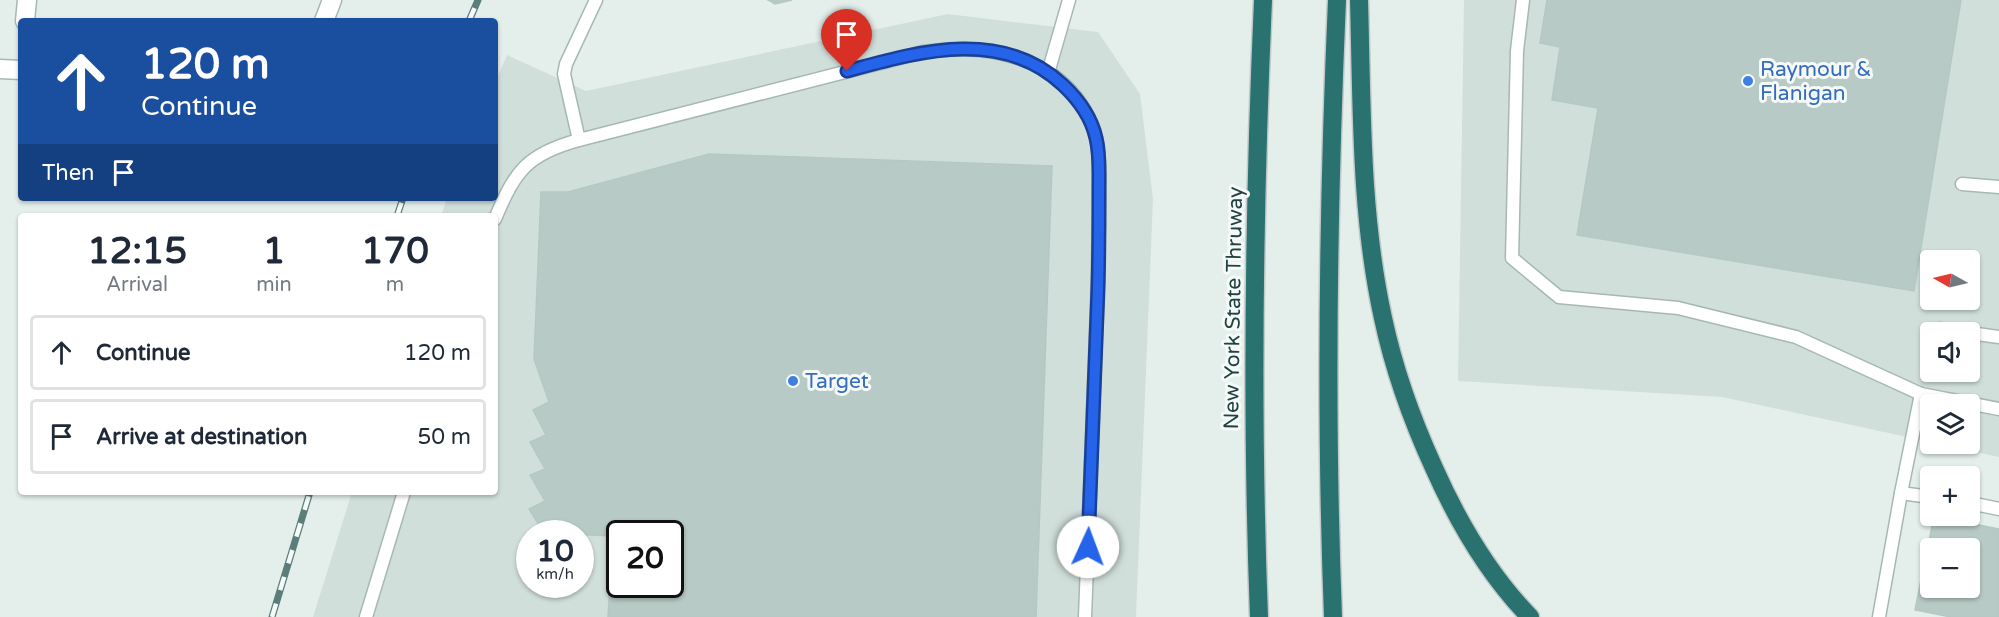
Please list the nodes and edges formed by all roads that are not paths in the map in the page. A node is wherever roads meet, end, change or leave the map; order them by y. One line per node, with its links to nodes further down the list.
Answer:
1 (27, 0): 9 (street)
2 (332, 0): 10 (street)
3 (596, 0): 14 (lane)
4 (1069, 0): 13 (lane)
5 (1263, 0): 24 (highway, New York State Thruway)
6 (1337, 0): 34 (highway)
7 (1359, 0): 35 (highway)
8 (1524, 0): 20 (lane)
9 (26, 18)
10 (325, 18)
11 (0, 69): 12 (street)
12 (18, 70)
13 (1048, 73): 14 (lane); 31 (lane)
14 (579, 140): 17 (lane)
15 (1962, 184): 16 (lane)
16 (1999, 188)
17 (497, 213)
18 (1980, 334): 19 (lane)
19 (1999, 337)
20 (1921, 394)
21 (1920, 399): 25 (lane)
22 (1980, 405): 23 (lane)
23 (1999, 409)
24 (1255, 485): 32 (highway); 33 (highway, New York State Thruway)
25 (1901, 493): 27 (lane); 36 (lane)
26 (403, 495): 30 (lane)
27 (1920, 496)
28 (1980, 504): 29 (lane)
29 (1999, 509)
30 (366, 617)
31 (1085, 617)
32 (1247, 617)
33 (1258, 617)
34 (1333, 617)
35 (1530, 617)
36 (1879, 617)

